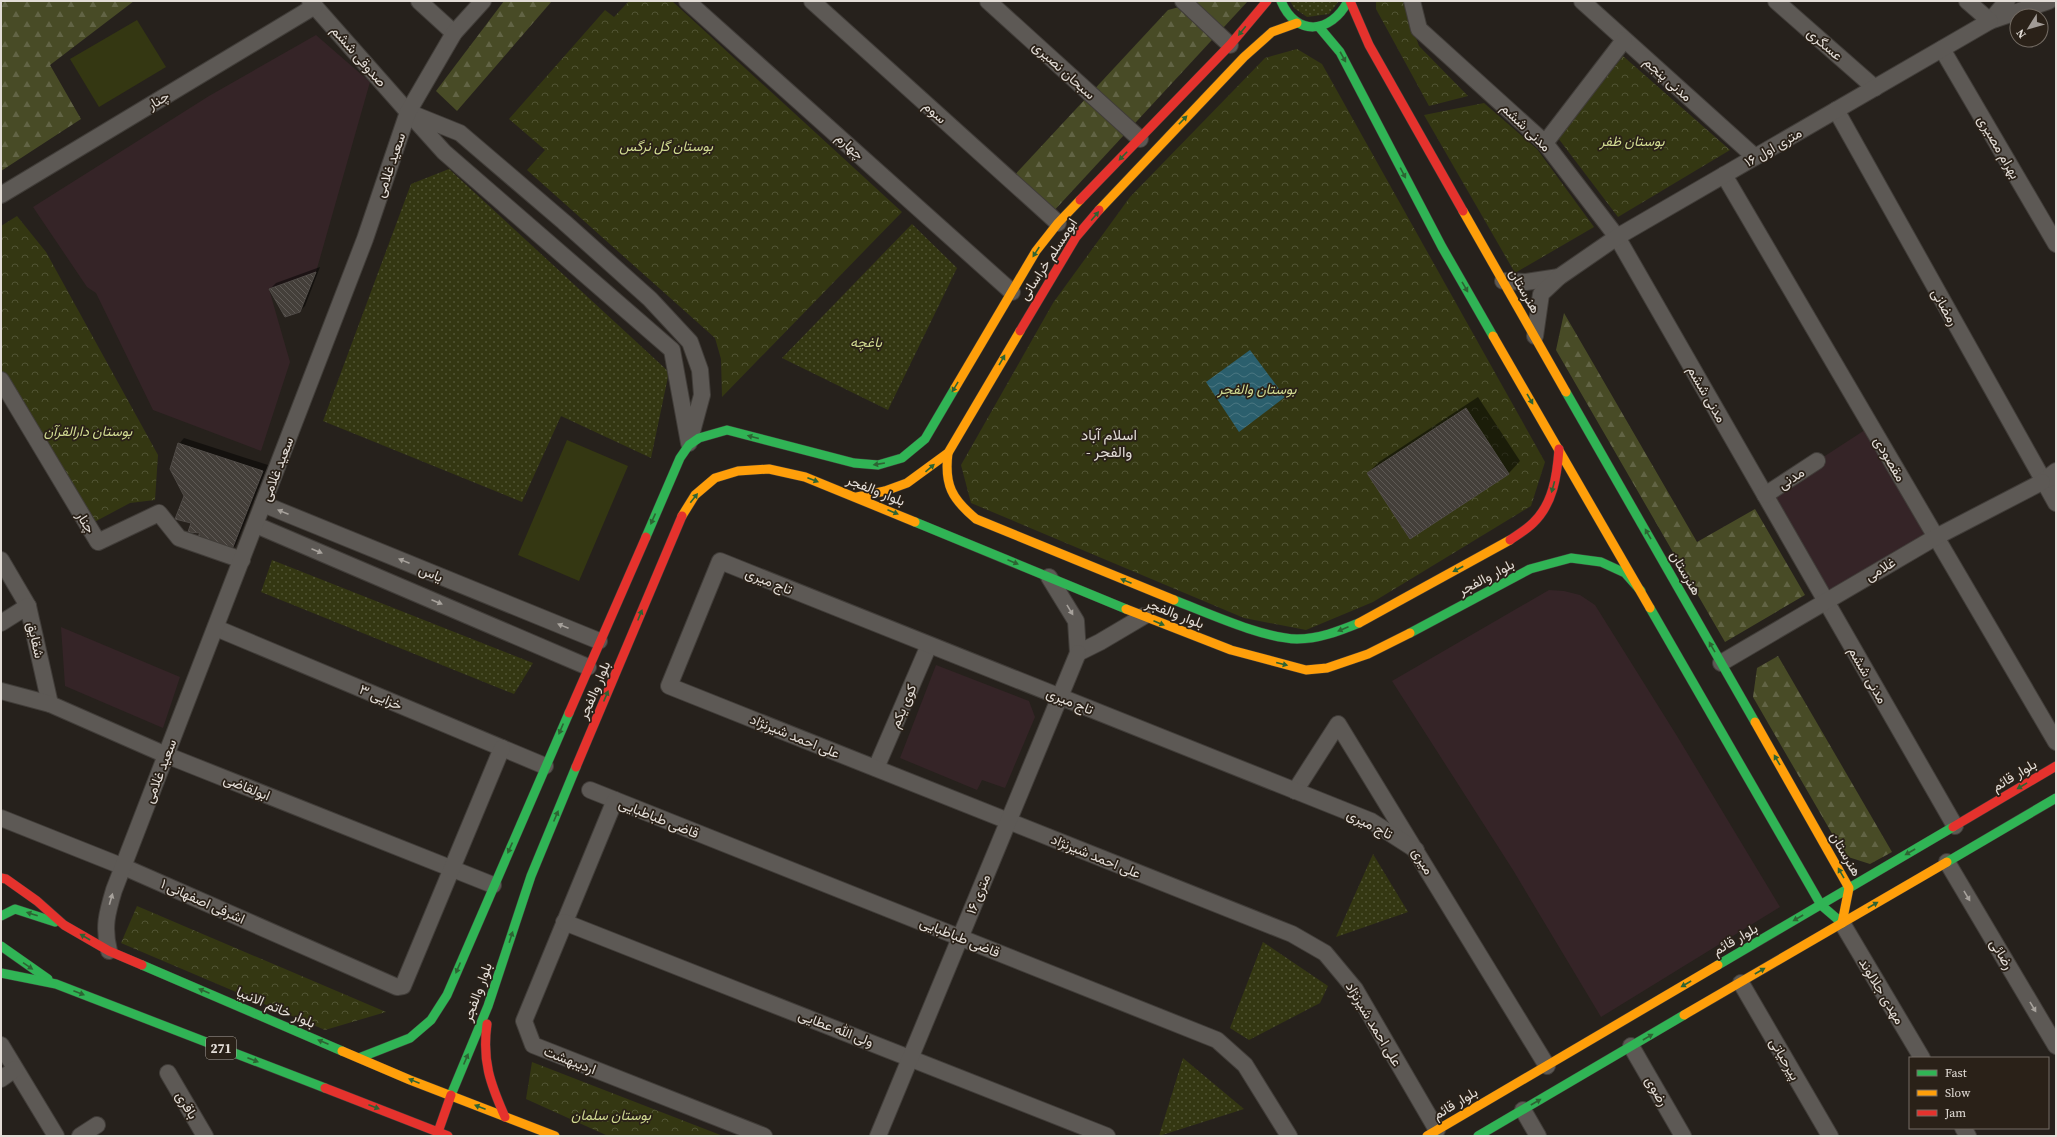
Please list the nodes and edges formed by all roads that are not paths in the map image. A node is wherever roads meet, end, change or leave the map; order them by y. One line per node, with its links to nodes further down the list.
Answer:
1 (419, 1): 20 (street)
2 (483, 1): 20 (street, سعید غلامی)
3 (687, 1): 37 (street, چهارم)
4 (812, 1): 32 (street, سوم)
5 (988, 1): 27 (street, سبحان نصیری)
6 (1183, 1): 22 (street)
7 (1267, 1): 22 (main road, ابومسلم خراسانی, one-way to 22)
8 (1281, 1): 18 (main road)
9 (1349, 1): 19 (main road); 36 (main road, هنرستان)
10 (1412, 1): 28 (street, مدنی ششم)
11 (1582, 1): 21 (street, مدنی پنجم)
12 (1776, 1): 24 (street, عسگری)
13 (1967, 1): 17 (street)
14 (2008, 1): 17 (street)
15 (2049, 1): 17 (street)
16 (313, 3): 26 (street, صدوقی ششم); 31 (street, چنار)
17 (1990, 21): 23 (street, ۱۶ متری اول)
18 (1297, 22): 19 (main road); 43 (main road, ابومسلم خراسانی, one-way to 18)
19 (1318, 27): 42 (main road, one-way to 42)
20 (454, 33): 26 (street, سعید غلامی)
21 (1624, 40): 28 (street); 29 (street, مدنی پنجم)
22 (1230, 45): 27 (main road, ابومسلم خراسانی)
23 (1942, 49): 24 (street, ۱۶ متری اول); 34 (street, بهرام مصیری)
24 (1875, 88): 25 (street, ۱۶ متری اول)
25 (1836, 110): 29 (street, ۱۶ متری اول); 46 (street, رمضانی)
26 (408, 112): 41 (street, صدوقی ششم); 41 (street); 50 (street, سعید غلامی)
27 (1140, 139): 32 (main road, ابومسلم خراسانی, one-way to 32)
28 (1545, 143): 33 (street, مدنی ششم)
29 (1755, 157): 30 (street, ۱۶ متری اول)
30 (1724, 175): 33 (street, ۱۶ متری اول); 52 (street, مقصودی)
31 (1, 195)
32 (1058, 223): 37 (main road, ابومسلم خراسانی, one-way to 37)
33 (1617, 237): 35 (street, ۱۶ متری اول); 47 (street, مدنی ششم)
34 (2056, 244)
35 (1559, 277): 36 (street, ۱۶ متری اول); 38 (street, ۱۶ متری اول)
36 (1503, 281): 38 (main road, هنرستان)
37 (1012, 292): 40 (main road, ابومسلم خراسانی, one-way to 40)
38 (1535, 336): 65 (main road, هنرستان, one-way to 38)
39 (1, 380): 54 (street, چنار)
40 (924, 439): 41 (main road, بلوار والفجر, one-way to 41)
41 (689, 443): 63 (main road, بلوار والفجر, one-way to 63)
42 (1559, 449): 43 (main road, بلوار والفجر, one-way to 43); 56 (main road)
43 (948, 452): 48 (main road, ابومسلم خراسانی, one-way to 43)
44 (1817, 461): 47 (street, مدنی)
45 (2056, 471): 46 (street, غلامی)
46 (2049, 479): 49 (street, رمضانی); 52 (street, غلامی)
47 (1765, 495): 57 (street, مدنی ششم)
48 (857, 497): 55 (main road, بلوار والفجر, one-way to 55); 63 (main road, بلوار والفجر, one-way to 48)
49 (2056, 503)
50 (263, 504): 51 (street, سعید غلامی); 63 (street, یاس, one-way to 50)
51 (256, 525): 54 (street, سعید غلامی); 66 (street, یاس, one-way to 66)
52 (1936, 537): 57 (street, غلامی); 71 (street, مقصودی)
53 (1, 560): 58 (street)
54 (242, 560): 61 (street, سعید غلامی)
55 (1049, 577): 59 (main road, بلوار والفجر); 64 (street, one-way to 64)
56 (1641, 591): 59 (main road, بلوار والفجر, one-way to 56); 91 (main road)
57 (1826, 601): 65 (street, غلامی); 83 (street, مدنی ششم)
58 (28, 606): 60 (street, شقایق); 70 (street, شقایق)
59 (1144, 616): 64 (street)
60 (1, 623)
61 (216, 628): 72 (street, خزایی ۳); 73 (street, سعید غلامی)
62 (929, 645): 67 (street, تاج میری); 69 (street, تاج میری); 76 (street, کوی یکم)
63 (614, 647): 66 (main road, بلوار والفجر); 66 (main road, بلوار والفجر)
64 (1078, 653): 69 (street, ۱۶ متری)
65 (1721, 663): 90 (main road, هنرستان, one-way to 65)
66 (602, 673): 74 (main road, بلوار والفجر, one-way to 74); 102 (main road, بلوار والفجر, one-way to 66)
67 (669, 686): 76 (street, علی احمد شیرنژاد)
68 (1, 691): 70 (street, ابولقاضی)
69 (1060, 697): 78 (street, تاج میری); 81 (street, ۱۶ متری)
70 (50, 704): 73 (street, ابولقاضی)
71 (2056, 742)
72 (502, 748): 74 (street, خزایی ۳); 87 (street)
73 (166, 755): 86 (street, سعید غلامی); 87 (street, ابولقاضی)
74 (545, 766): 89 (main road, بلوار والفجر, one-way to 89)
75 (2056, 766): 83 (main road, بلوار قائم, one-way to 83)
76 (876, 768): 81 (street, علی احمد شیرنژاد)
77 (590, 790): 80 (street, قاضی طباطبایی)
78 (1296, 791): 84 (street, تاج میری); 84 (street, میری)
79 (2056, 798): 85 (main road)
80 (615, 800): 93 (street, اردیبهشت); 96 (street, قاضی طباطبایی)
81 (1009, 821): 96 (street, ۱۶ متری); 118 (street, علی احمد شیرنژاد)
82 (3, 822): 86 (street, اشرفی اصفهانی ۱)
83 (1955, 826): 90 (main road, بلوار قائم, one-way to 90)
84 (1416, 850): 109 (street, میری)
85 (1947, 862): 94 (main road, one-way to 85); 105 (street, رضائی, one-way to 105)
86 (124, 867): 87 (street, اشرفی اصفهانی ۱); 98 (street, سعید غلامی, one-way to 86)
87 (453, 869): 89 (street, ابولقاضی)
88 (1, 878): 95 (main road, بلوار خاتم الانبیا)
89 (493, 886): 108 (main road, بلوار والفجر, one-way to 108)
90 (1849, 888): 91 (main road, بلوار قائم); 94 (main road, هنرستان)
91 (1821, 905): 94 (main road); 109 (main road, بلوار قائم, one-way to 109)
92 (1, 916): 95 (main road, one-way to 92)
93 (564, 922): 106 (street, ولی الله عطایی); 124 (street, اردیبهشت)
94 (1842, 923): 100 (main road, one-way to 94); 107 (street, مهدی جلالوند)
95 (64, 925): 98 (main road, بلوار خاتم الانبیا, one-way to 95)
96 (960, 938): 106 (street, ۱۶ متری); 127 (street, قاضی طباطبایی)
97 (1, 946): 101 (main road, one-way to 101)
98 (109, 951): 108 (main road, بلوار خاتم الانبیا, one-way to 98)
99 (1, 973): 101 (main road, 271)
100 (1740, 983): 104 (main road, one-way to 100); 131 (street, پیرحیاتی)
101 (56, 984): 117 (main road, 271, one-way to 117)
102 (488, 1006): 113 (main road, بلوار والفجر, one-way to 102); 115 (main road)
103 (1, 1045): 110 (street)
104 (1631, 1046): 114 (main road, one-way to 104); 130 (street, رضوی)
105 (2056, 1046)
106 (911, 1057): 125 (street, ۱۶ متری); 126 (street, ولی الله عطایی)
107 (1921, 1057)
108 (359, 1058): 113 (main road, بلوار خاتم الانبیا, one-way to 108)
109 (1547, 1066): 118 (main road, بلوار قائم)
110 (15, 1069): 112 (street); 119 (street)
111 (168, 1073): 121 (street, باقری)
112 (1, 1079)
113 (451, 1095): 115 (main road, بلوار خاتم الانبیا, one-way to 113); 117 (main road, بلوار والفجر)
114 (1523, 1110): 128 (main road); 129 (street)
115 (505, 1116): 123 (main road, بلوار خاتم الانبیا)
116 (97, 1125): 120 (street)
117 (438, 1132): 122 (main road, 271)
118 (1432, 1133)
119 (56, 1136)
120 (80, 1136)
121 (205, 1136)
122 (448, 1136)
123 (555, 1136)
124 (764, 1136)
125 (878, 1136)
126 (1107, 1136)
127 (1289, 1136)
128 (1478, 1136)
129 (1538, 1136)
130 (1683, 1136)
131 (1830, 1136)

